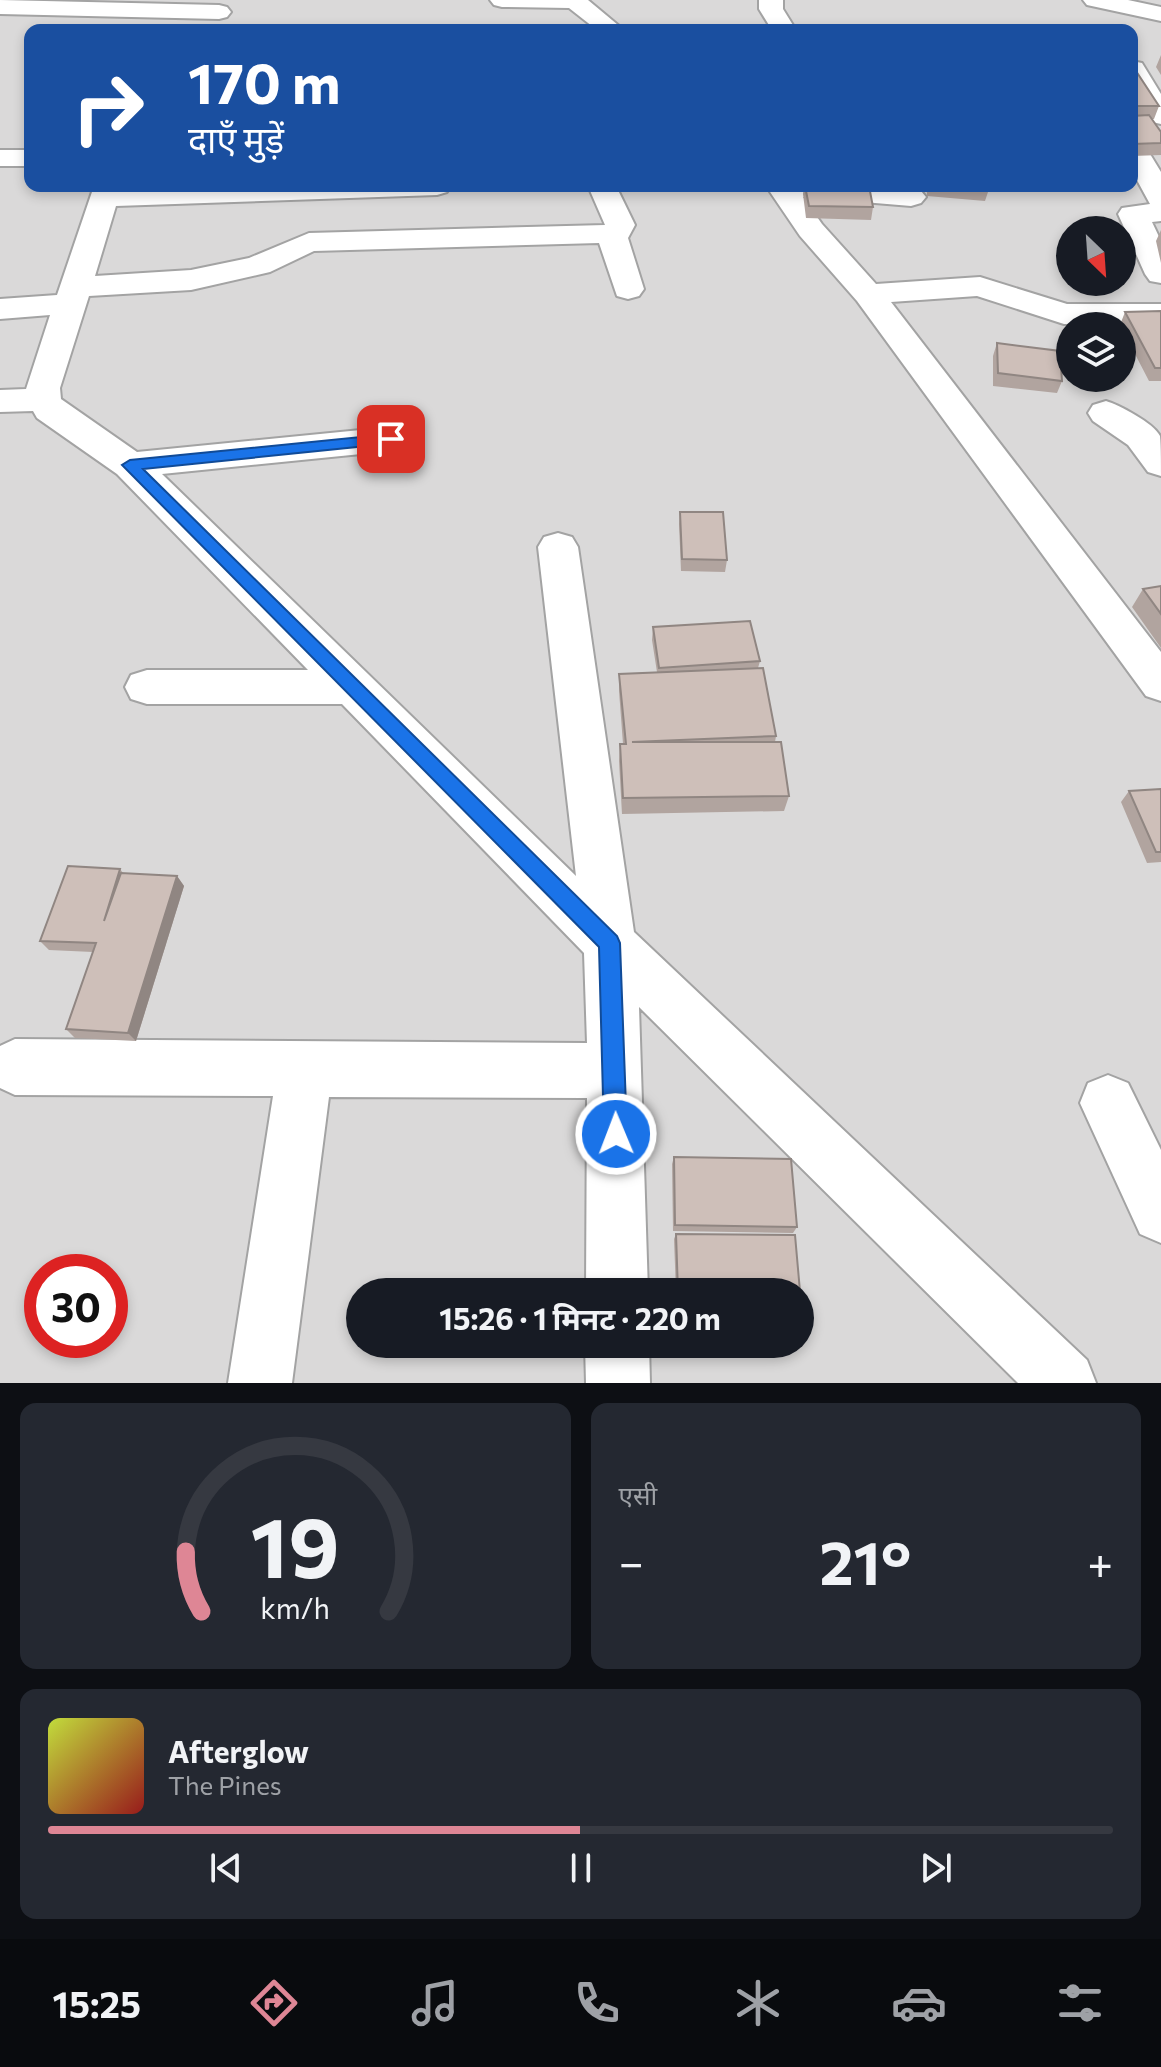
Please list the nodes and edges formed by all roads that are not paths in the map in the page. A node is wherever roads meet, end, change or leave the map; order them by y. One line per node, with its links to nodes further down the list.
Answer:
1 (502, 0): 5 (street)
2 (771, 0): 12 (street)
3 (1095, 0): 6 (street)
4 (573, 1): 5 (street); 11 (street)
5 (529, 2): 10 (street)
6 (1136, 5): 9 (street)
7 (0, 7): 8 (street)
8 (217, 14)
9 (1161, 14)
10 (513, 23)
11 (604, 24)
12 (780, 24)
13 (1161, 64): 14 (street)
14 (1138, 67)
15 (1138, 77): 16 (street)
16 (1161, 116)
17 (0, 158): 18 (street)
18 (24, 158)
19 (1144, 159): 25 (street)
20 (107, 192): 31 (street)
21 (605, 192): 27 (street)
22 (784, 192): 30 (street)
23 (846, 192): 24 (street)
24 (911, 197)
25 (1161, 198)
26 (1161, 212): 28 (street)
27 (611, 234): 29 (street); 31 (street)
28 (1161, 274)
29 (628, 289)
30 (868, 294): 33 (street); 40 (street)
31 (72, 296): 32 (street); 34 (street)
32 (0, 309)
33 (1161, 314)
34 (21, 400): 38 (street)
35 (1106, 413): 37 (street)
36 (391, 439): 38 (street)
37 (1161, 463)
38 (130, 465): 42 (street)
39 (558, 547): 43 (street)
40 (1161, 684)
41 (147, 687): 42 (street)
42 (356, 687): 43 (street)
43 (610, 943): 46 (street); 53 (street)
44 (15, 1067): 45 (street)
45 (305, 1068): 46 (street); 51 (street)
46 (615, 1071): 49 (street)
47 (1108, 1103): 48 (street)
48 (1161, 1213)
49 (617, 1278)
50 (617, 1358): 52 (street)
51 (260, 1383)
52 (618, 1383)
53 (1064, 1383)

